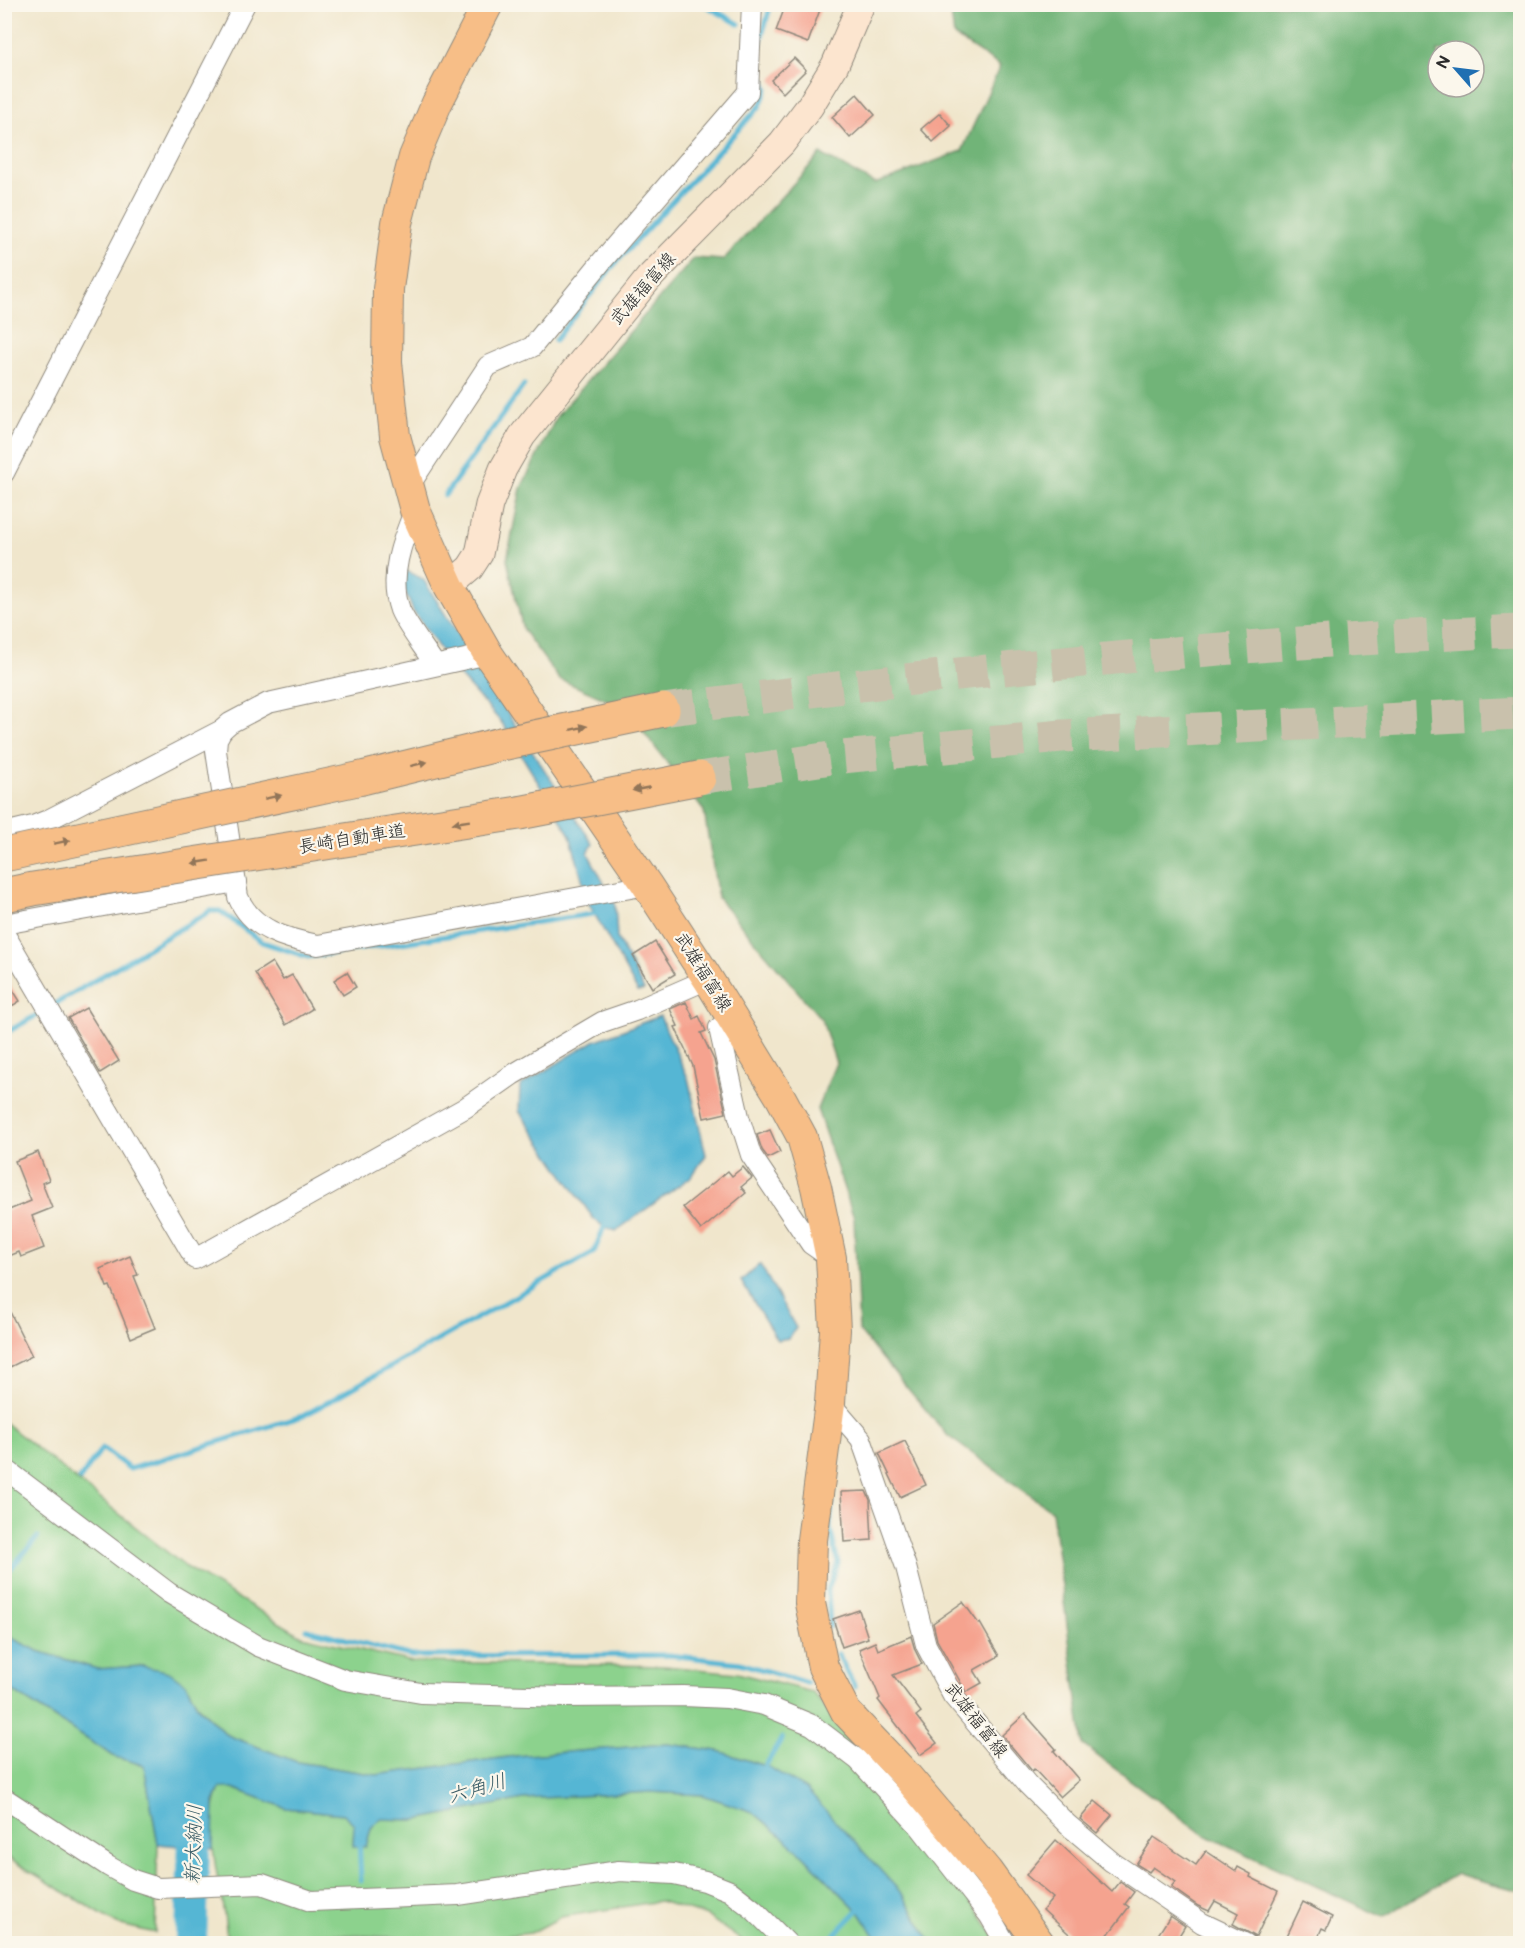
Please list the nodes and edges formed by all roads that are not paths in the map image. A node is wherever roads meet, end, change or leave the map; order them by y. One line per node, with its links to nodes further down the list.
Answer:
1 (245, 4): 5 (street)
2 (488, 4): 6 (main road, 武雄福富線)
3 (752, 4): 6 (street)
4 (861, 4): 7 (street, 武雄福富線)
5 (4, 473)
6 (412, 498): 7 (main road, 武雄福富線); 9 (street)
7 (449, 586): 8 (main road, 武雄福富線)
8 (483, 655): 9 (street); 16 (main road, 武雄福富線)
9 (439, 664): 11 (street)
10 (663, 710): 14 (highway, one-way to 10, bridge)
11 (222, 730): 13 (street); 15 (street)
12 (699, 778): 17 (highway, 長崎自動車道, one-way to 17, bridge)
13 (4, 833)
14 (4, 855)
15 (236, 882): 16 (street); 18 (street)
16 (634, 887): 20 (main road, 武雄福富線)
17 (4, 896)
18 (4, 924)
19 (4, 933): 20 (street)
20 (708, 979): 21 (main road, 武雄福富線)
21 (732, 1018): 22 (main road, 武雄福富線); 22 (street)
22 (831, 1258): 23 (main road, 武雄福富線)
23 (830, 1403): 28 (main road, 武雄福富線); 29 (street, 武雄福富線)
24 (4, 1468): 27 (street)
25 (4, 1798): 26 (street)
26 (788, 1944)
27 (1006, 1944)
28 (1040, 1944)
29 (1246, 1944)

